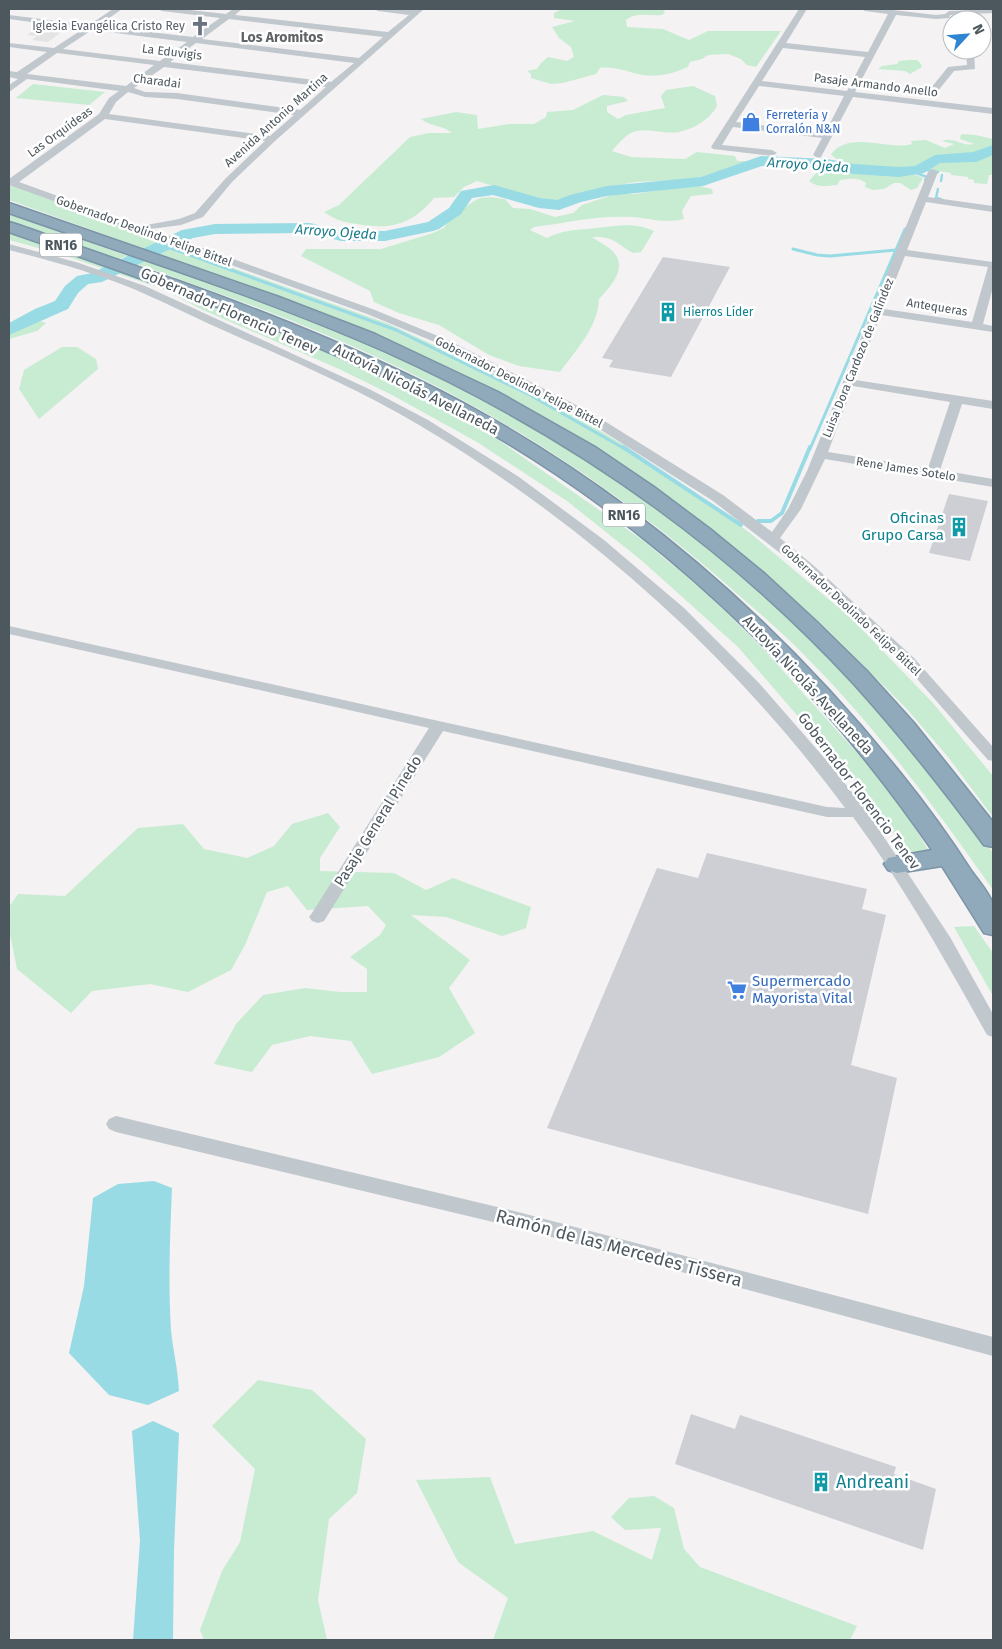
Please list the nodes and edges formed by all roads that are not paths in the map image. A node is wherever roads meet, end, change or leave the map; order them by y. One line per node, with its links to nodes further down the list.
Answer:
1 (118, 9): 12 (street)
2 (162, 9): 9 (street)
3 (238, 9): 9 (street, Las Orquídeas)
4 (378, 9): 7 (street)
5 (803, 9): 16 (street)
6 (865, 9): 8 (street)
7 (417, 11): 13 (street, Avenida Antonio Martina)
8 (893, 12): 10 (street); 18 (street)
9 (228, 16): 13 (street); 14 (street, Las Orquídeas)
10 (942, 16)
11 (9, 17): 12 (street)
12 (90, 26): 14 (street); 17 (street)
13 (389, 35): 19 (street, Avenida Antonio Martina)
14 (196, 40): 19 (street); 21 (street, Las Orquídeas)
15 (9, 45): 17 (street, La Eduvigis)
16 (780, 45): 18 (street); 24 (street)
17 (54, 50): 21 (street, La Eduvigis); 23 (street)
18 (871, 55): 29 (street)
19 (362, 60): 25 (street, Avenida Antonio Martina)
20 (971, 60): 28 (street)
21 (162, 64): 25 (street, La Eduvigis); 27 (street, Las Orquídeas)
22 (9, 74): 23 (street, Charadai)
23 (19, 75): 26 (street); 27 (street, Charadai)
24 (756, 83): 29 (street, Pasaje Armando Anello); 33 (street)
25 (333, 85): 31 (street, Avenida Antonio Martina)
26 (9, 90)
27 (128, 90): 31 (street, Charadai); 32 (street, Las Orquídeas)
28 (934, 90)
29 (849, 94): 30 (street, Pasaje Armando Anello); 34 (street)
30 (993, 111)
31 (301, 113): 35 (street, Avenida Antonio Martina)
32 (103, 116): 35 (street); 39 (street, Las Orquídeas)
33 (729, 124): 34 (street); 36 (street)
34 (826, 136): 37 (street)
35 (272, 139): 44 (street, Avenida Antonio Martina)
36 (772, 153)
37 (818, 155)
38 (933, 172): 40 (street, Luisa Dora Cardozo de Galíndez)
39 (10, 183): 44 (street, Gobernador Deolindo Felipe Bittel)
40 (922, 199): 42 (street); 46 (street, Luisa Dora Cardozo de Galíndez)
41 (9, 208): 47 (highway, Autovía Nicolás Avellaneda / RN16)
42 (993, 209)
43 (9, 227): 47 (highway, Autovía Nicolás Avellaneda / RN16)
44 (141, 229): 58 (street, Gobernador Deolindo Felipe Bittel)
45 (9, 247): 47 (street, Gobernador Florencio Tenev)
46 (901, 252): 48 (street); 49 (street, Luisa Dora Cardozo de Galíndez)
47 (129, 264): 62 (street, Gobernador Florencio Tenev); 63 (highway, Autovía Nicolás Avellaneda / RN16); 64 (highway, Autovía Nicolás Avellaneda / RN16)
48 (993, 266): 50 (street)
49 (877, 312): 50 (street, Antequeras); 52 (street, Luisa Dora Cardozo de Galíndez)
50 (977, 326): 51 (street, Antequeras)
51 (993, 329)
52 (849, 382): 53 (street); 55 (street, Luisa Dora Cardozo de Galíndez)
53 (957, 399): 54 (street); 56 (street)
54 (993, 405)
55 (819, 454): 56 (street, Rene James Sotelo); 58 (street, Luisa Dora Cardozo de Galíndez)
56 (933, 473): 57 (street, Rene James Sotelo)
57 (993, 483)
58 (773, 539): 61 (street, Gobernador Deolindo Felipe Bittel)
59 (9, 630): 60 (street)
60 (439, 726): 62 (street); 66 (street, Pasaje General Pinedo)
61 (993, 756)
62 (858, 811): 65 (street, Gobernador Florencio Tenev)
63 (993, 839)
64 (948, 857): 65 (highway); 67 (highway, Autovía Nicolás Avellaneda / RN16)
65 (897, 864): 68 (street, Gobernador Florencio Tenev)
66 (318, 917)
67 (993, 926)
68 (993, 1030)
69 (116, 1124): 70 (street, Ramón de las Mercedes Tissera)
70 (993, 1348)

